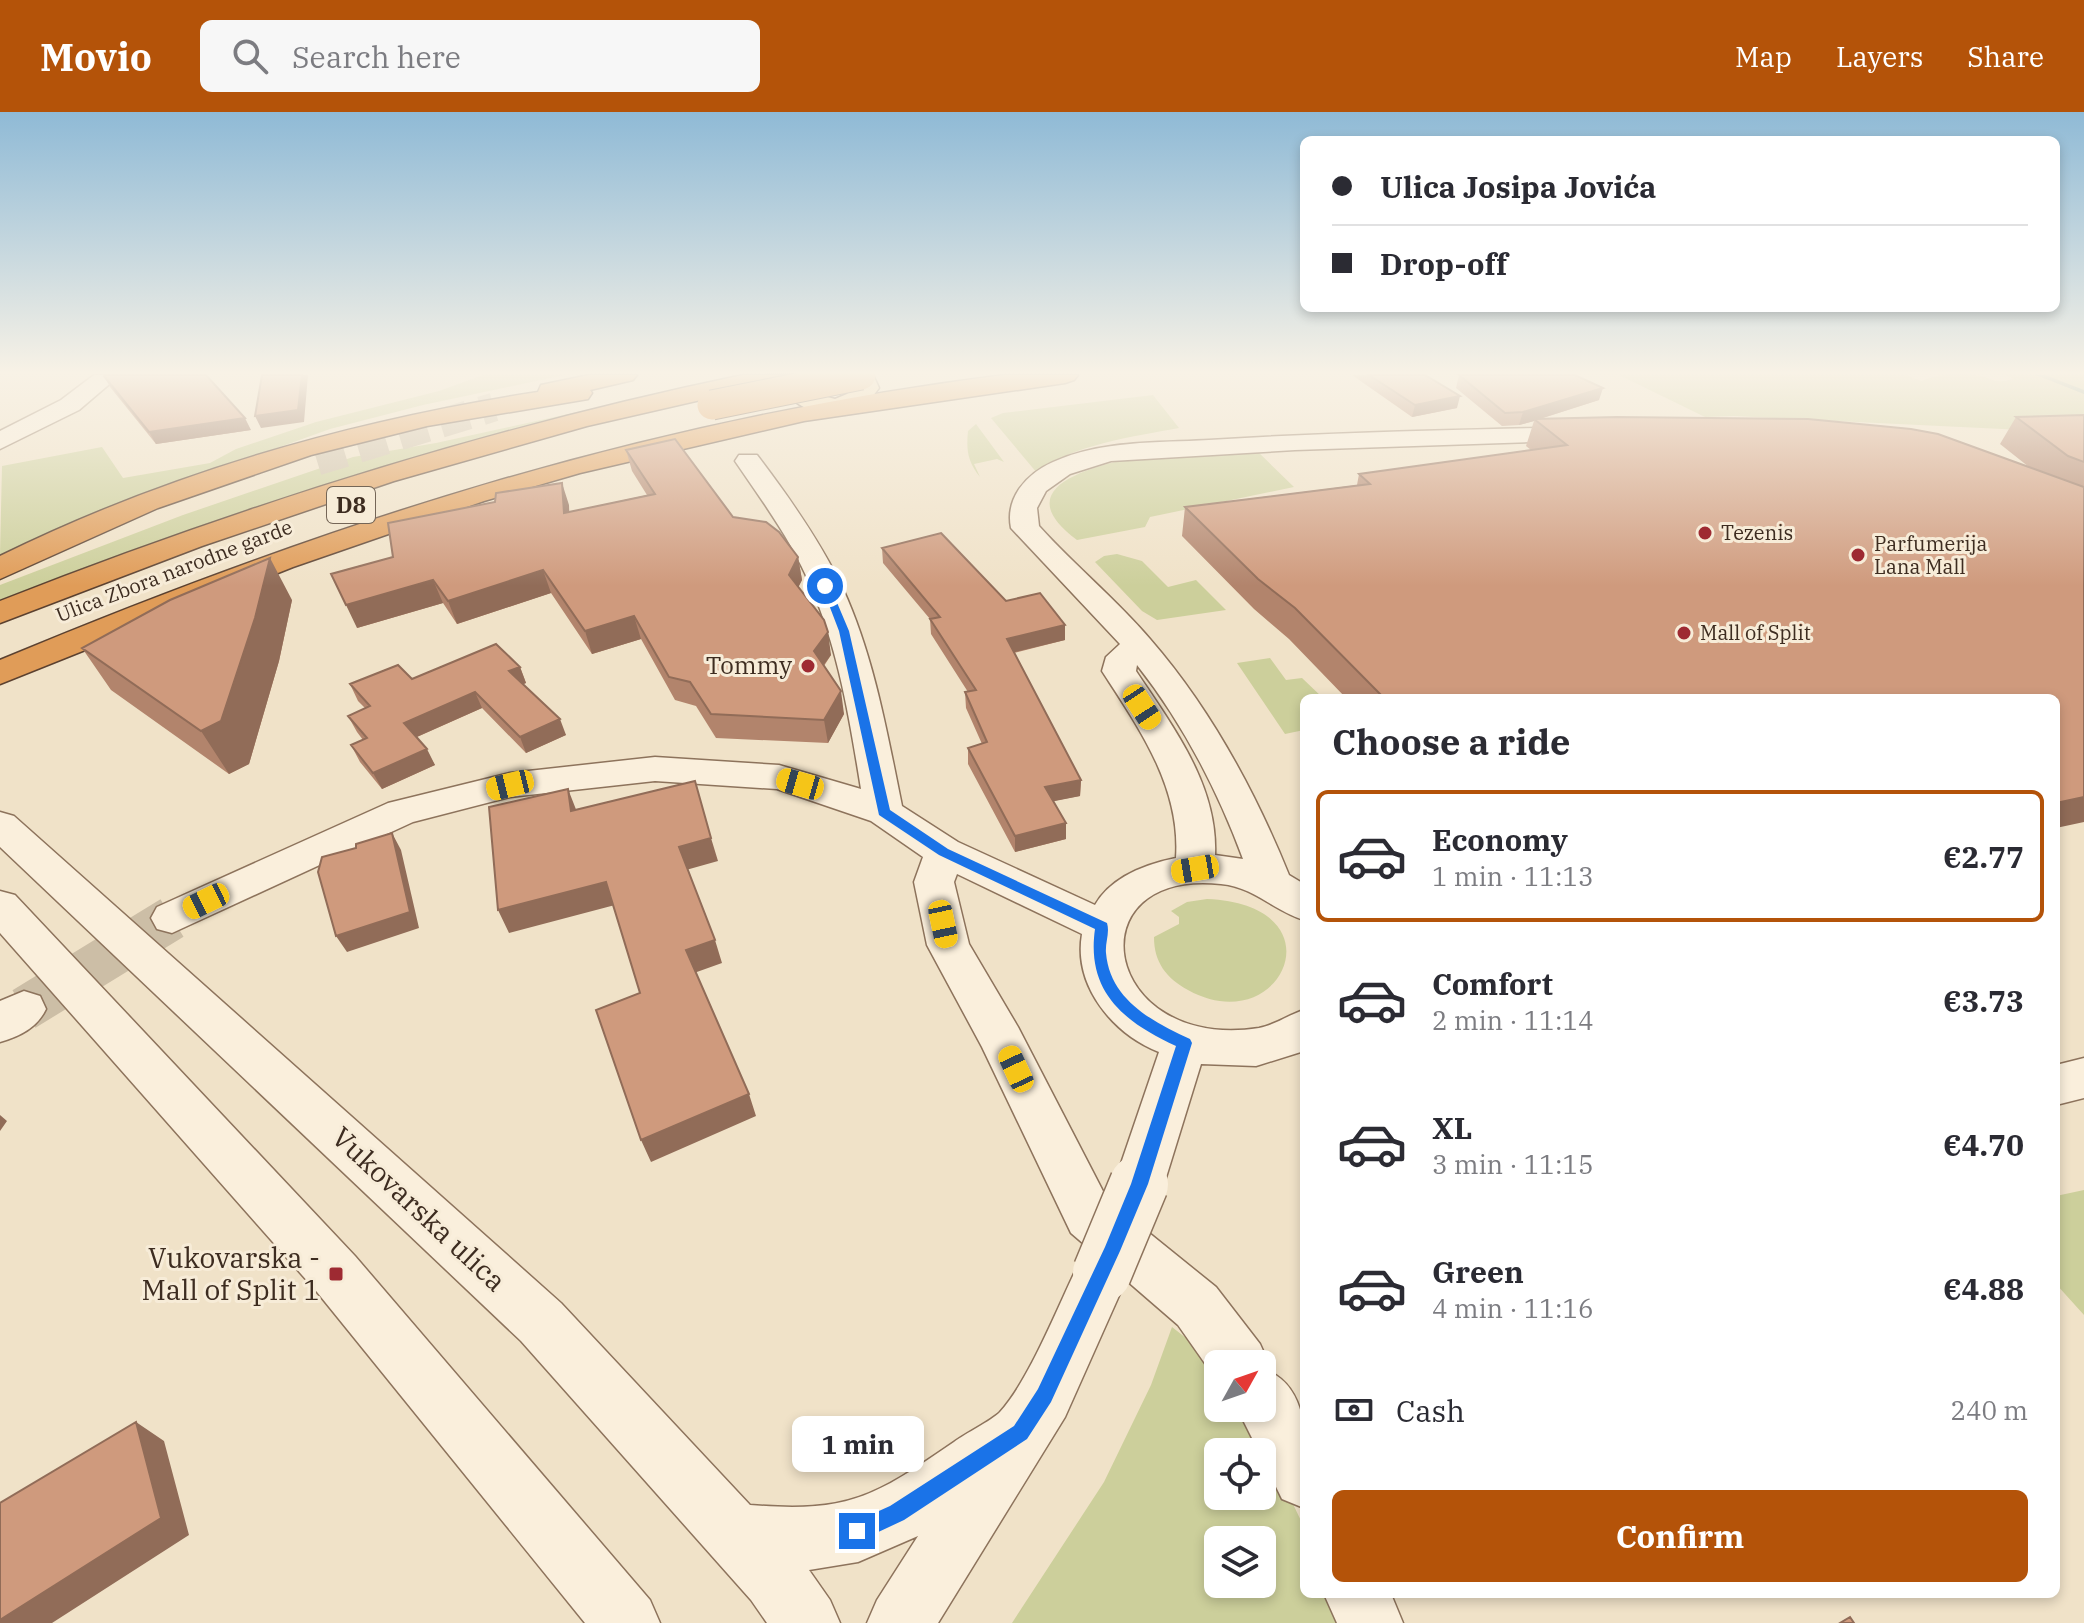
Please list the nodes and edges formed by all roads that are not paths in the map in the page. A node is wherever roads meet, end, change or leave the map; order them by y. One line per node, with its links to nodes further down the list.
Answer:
1 (319, 446): 8 (highway)
2 (480, 446): 9 (highway, Ulica Zbora narodne garde / D8)
3 (551, 446): 10 (highway, Ulica Zbora narodne garde / D8)
4 (659, 446): 12 (highway)
5 (1245, 446): 11 (street)
6 (317, 461): 8 (highway)
7 (748, 461): 13 (street)
8 (0, 572)
9 (0, 613)
10 (0, 639)
11 (1139, 646): 16 (street); 17 (street)
12 (0, 673)
13 (884, 812): 15 (street); 19 (street)
14 (0, 825): 29 (street, Vukovarska ulica)
15 (944, 852): 20 (street); 25 (street)
16 (1195, 869): 17 (street); 20 (street)
17 (1288, 894)
18 (0, 906): 31 (street)
19 (172, 918)
20 (1103, 926): 22 (street)
21 (1300, 1030): 22 (street)
22 (1185, 1043): 27 (street, bridge)
23 (2084, 1078): 24 (street)
24 (2060, 1084)
25 (1230, 1350)
26 (1275, 1422): 28 (street)
27 (1020, 1433): 29 (street); 33 (street)
28 (1300, 1469)
29 (737, 1535): 32 (street, Vukovarska ulica)
30 (1359, 1598): 34 (street)
31 (627, 1623)
32 (807, 1623)
33 (900, 1623)
34 (1370, 1623)

